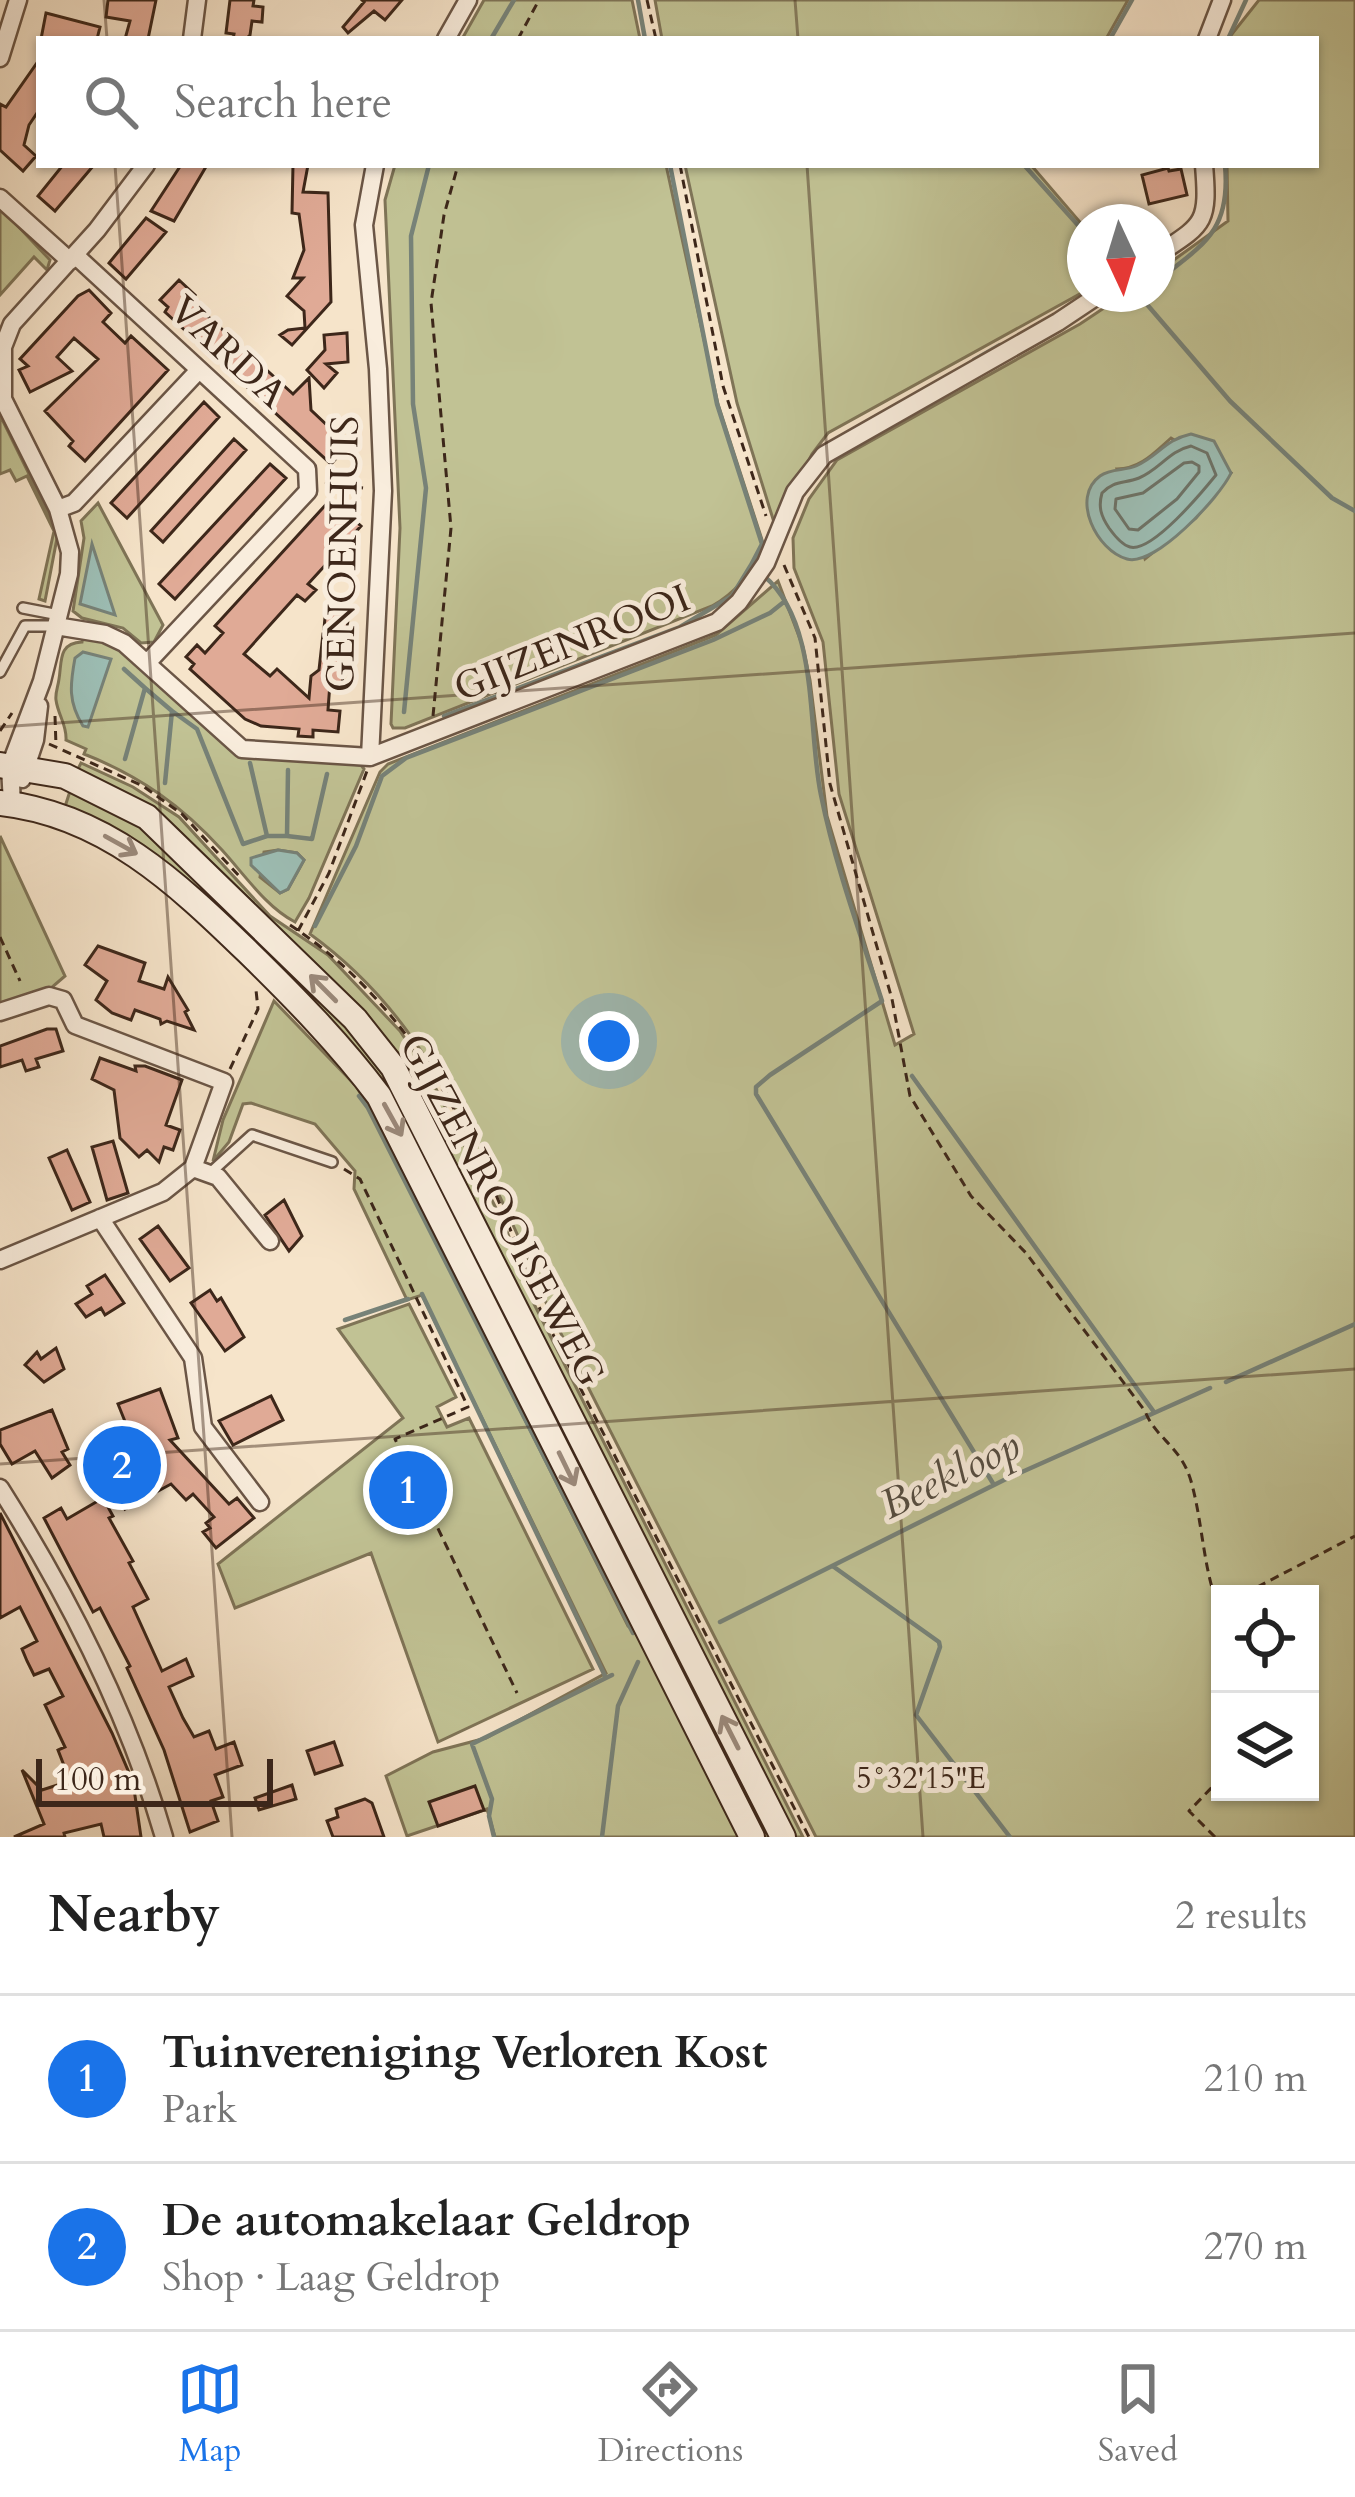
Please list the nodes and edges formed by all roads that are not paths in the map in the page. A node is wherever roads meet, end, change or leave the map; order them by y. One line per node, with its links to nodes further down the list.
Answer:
1 (18, 0): 8 (street)
2 (197, 0): 5 (street)
3 (468, 0): 6 (street)
4 (1222, 0): 7 (street)
5 (192, 36)
6 (448, 36)
7 (1208, 36)
8 (0, 58)
9 (144, 168): 14 (street)
10 (374, 168): 23 (street, GENOENHUIS)
11 (1204, 168): 13 (street)
12 (0, 198): 14 (street, VARDA)
13 (1175, 244)
14 (72, 258): 16 (street, VARDA); 17 (street)
15 (1073, 312): 23 (street, GIJZENROOI)
16 (199, 370): 18 (street); 21 (street, VARDA)
17 (0, 389): 18 (street)
18 (58, 509): 20 (street)
19 (23, 608): 20 (lane)
20 (58, 620): 21 (street); 22 (lane); 24 (street)
21 (148, 662): 23 (street)
22 (0, 672)
23 (370, 758)
24 (12, 767): 25 (street); 36 (main road, GIJZENROOISEWEG, one-way to 24)
25 (6, 803): 35 (main road, GIJZENROOISEWEG, one-way to 35)
26 (0, 1012): 28 (street)
27 (332, 1162): 28 (lane)
28 (201, 1171): 29 (street); 30 (street)
29 (100, 1218): 31 (street); 33 (street)
30 (270, 1241)
31 (0, 1260)
32 (0, 1488): 34 (street)
33 (260, 1502)
34 (164, 1837)
35 (752, 1837)
36 (783, 1837)

